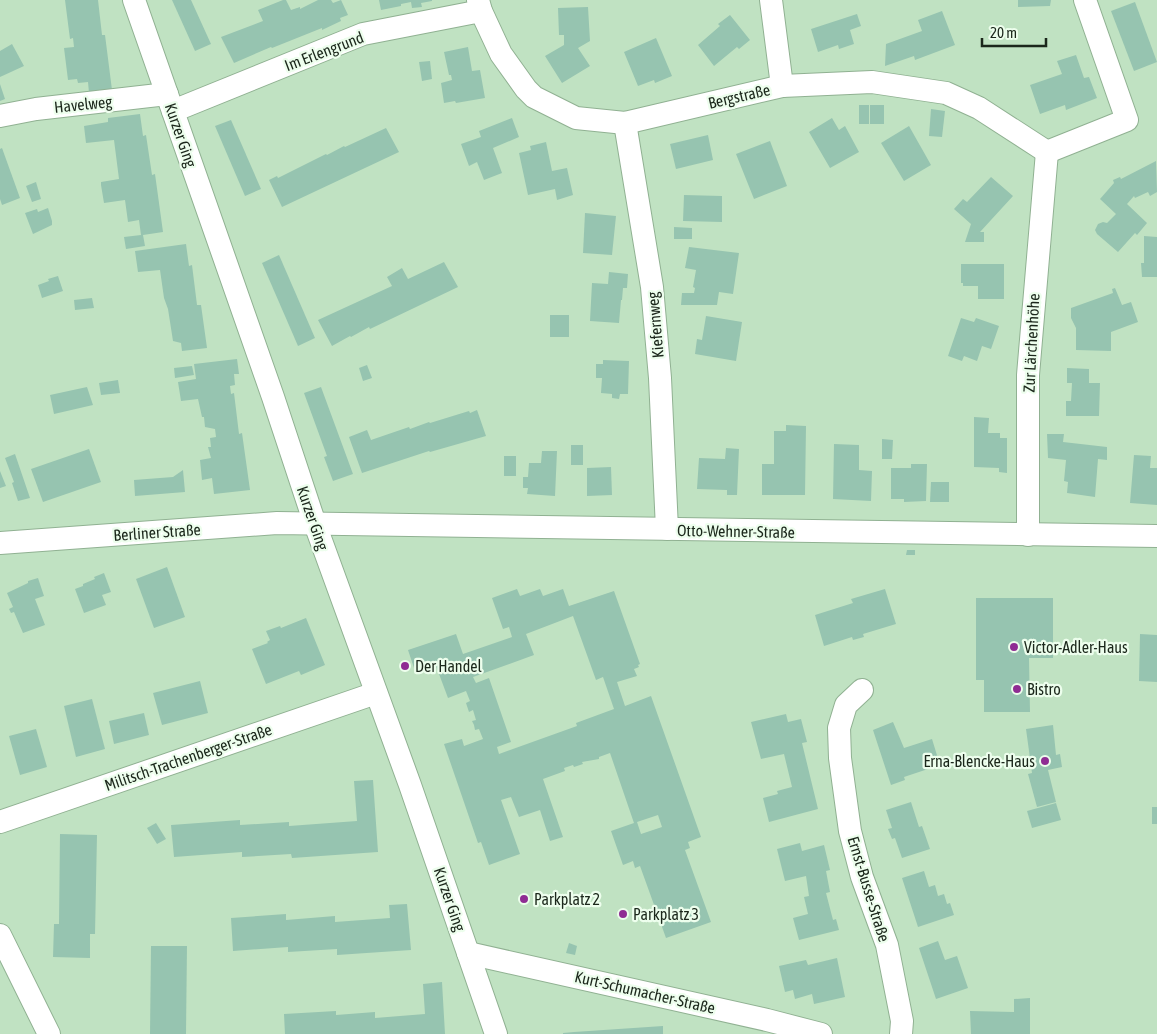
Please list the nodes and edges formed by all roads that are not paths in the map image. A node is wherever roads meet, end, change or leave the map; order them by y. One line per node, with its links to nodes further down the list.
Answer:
1 (134, 0): 6 (street, Kurzer Ging)
2 (771, 0): 5 (street)
3 (1085, 0): 9 (street)
4 (479, 5): 6 (street, Im Erlengrund); 8 (street, Bergstraße)
5 (782, 86): 8 (street, Bergstraße); 9 (street, Bergstraße)
6 (170, 103): 7 (street, Havelweg); 10 (street, Kurzer Ging)
7 (0, 116)
8 (626, 123): 11 (street, Kiefernweg)
9 (1046, 152): 12 (street, Zur Lärchenhöhe)
10 (315, 524): 11 (street, Otto-Wehner-Straße); 14 (street, Berliner Straße); 16 (street, Kurzer Ging)
11 (667, 529): 12 (street, Otto-Wehner-Straße)
12 (1028, 535): 13 (street, Otto-Wehner-Straße)
13 (1157, 536)
14 (0, 543)
15 (862, 690): 23 (street, Ernst-Busse-Straße)
16 (376, 692): 17 (street, Militsch-Trachenberger-Straße); 19 (street, Kurzer Ging)
17 (0, 822)
18 (0, 935): 20 (street)
19 (468, 953): 21 (street, Kurzer Ging); 22 (street, Kurt-Schumacher-Straße)
20 (49, 1034)
21 (496, 1034)
22 (821, 1034)
23 (901, 1034)

